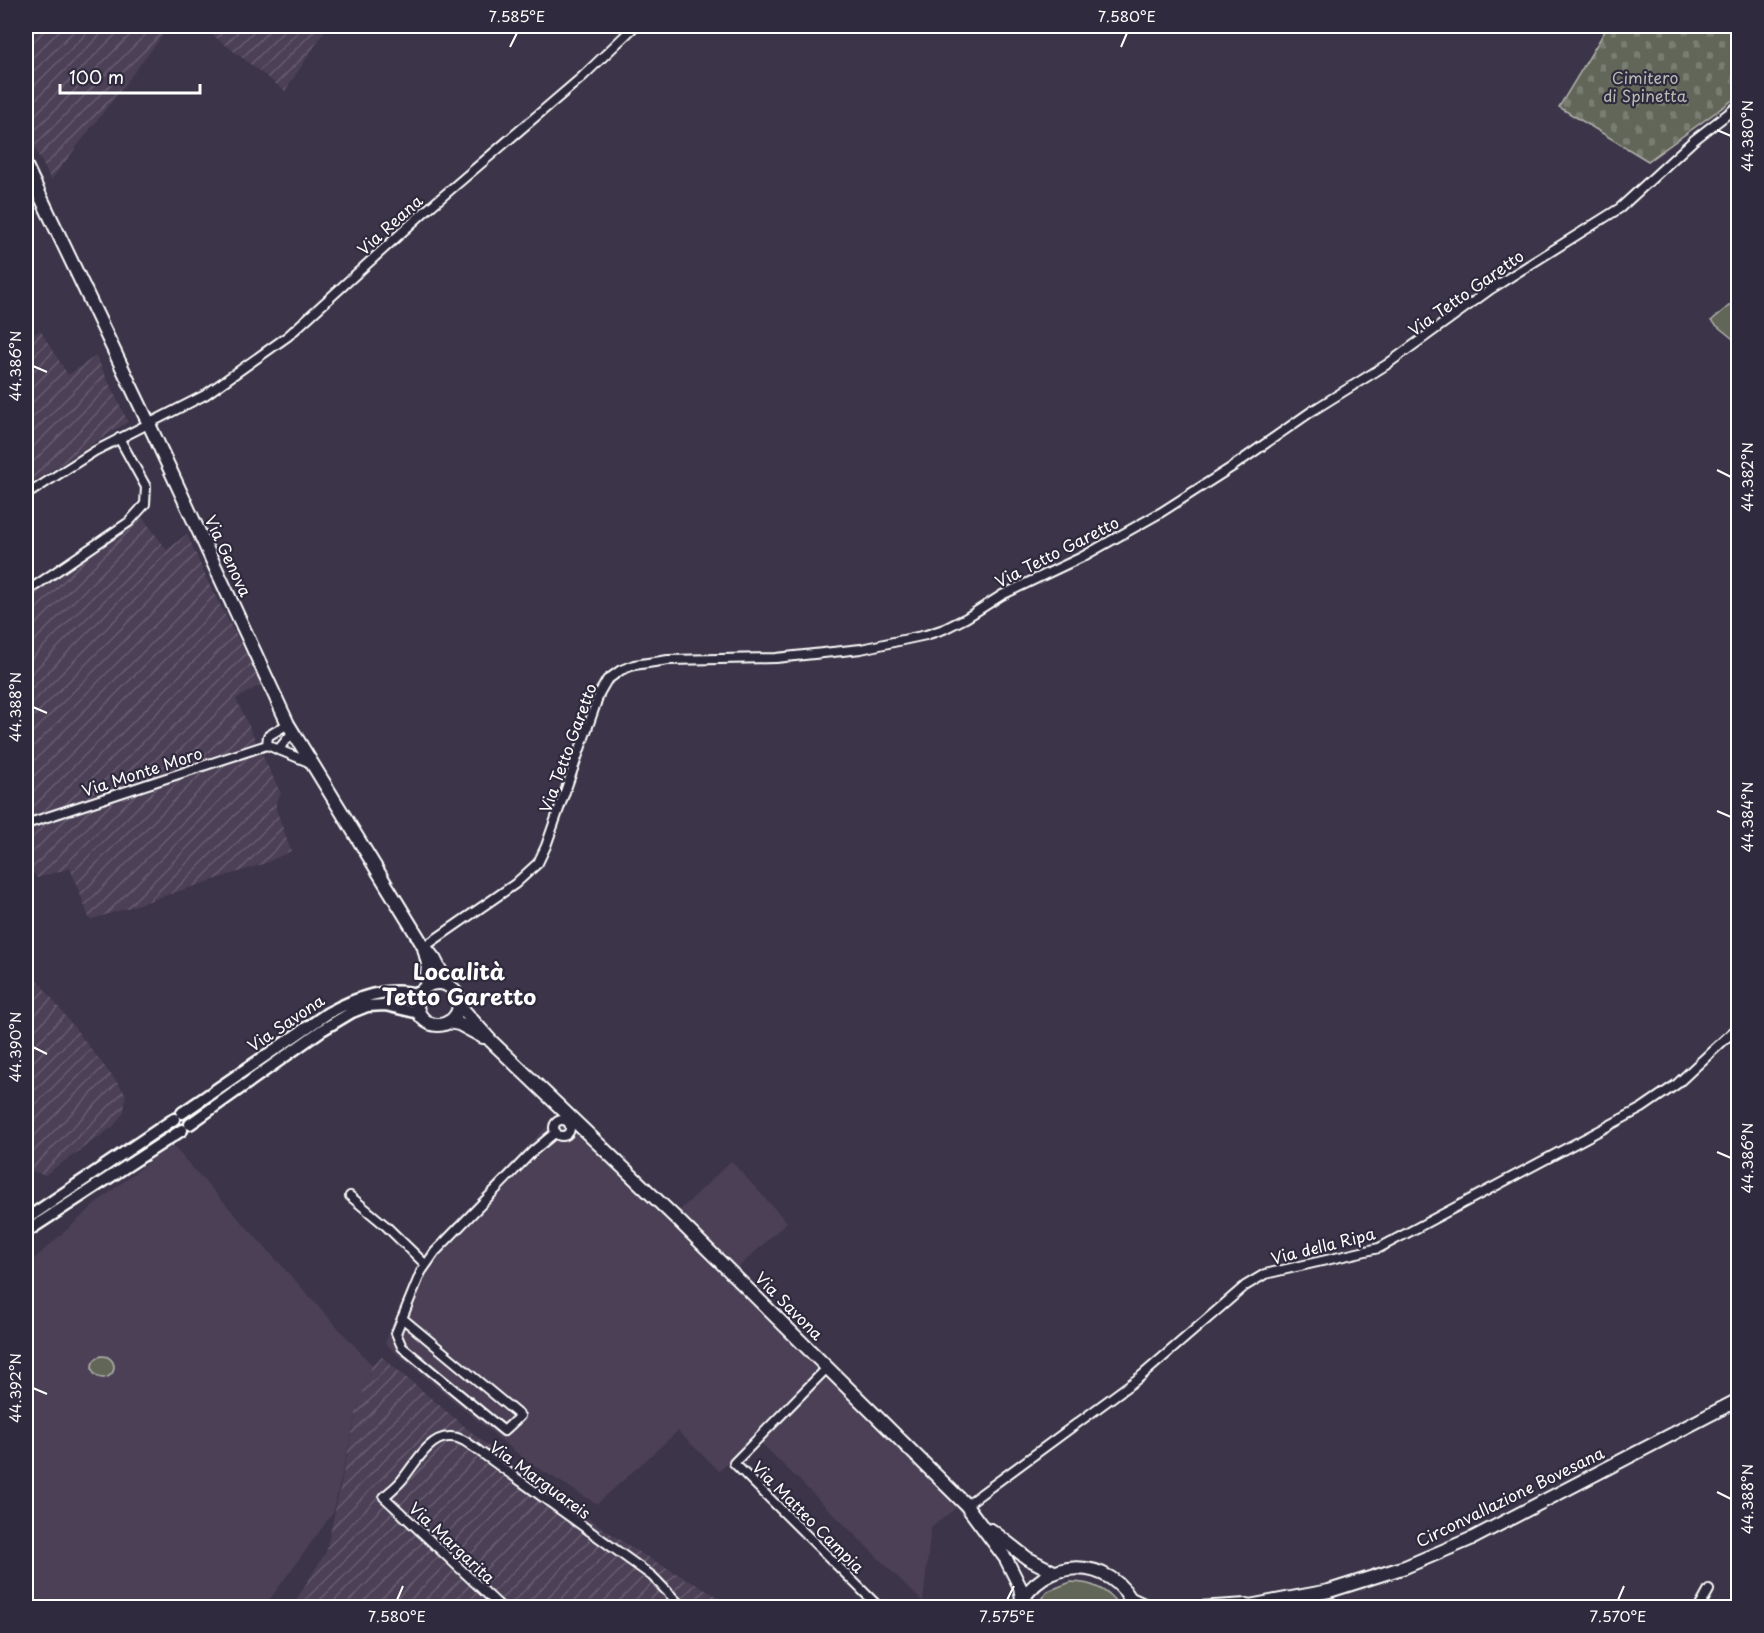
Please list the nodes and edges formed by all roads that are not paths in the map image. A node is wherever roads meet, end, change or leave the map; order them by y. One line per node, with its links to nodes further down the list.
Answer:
1 (635, 26): 4 (street, Via Reana)
2 (1738, 106): 13 (street, Via Tetto Garetto)
3 (26, 166): 4 (main road, Via Genova)
4 (148, 422): 5 (street, Via Reana); 8 (main road, Via Genova)
5 (119, 438): 6 (street, Via Reana); 7 (street)
6 (26, 495)
7 (26, 592)
8 (290, 729): 9 (street, Via Monte Moro); 10 (street); 11 (main road, Via Genova)
9 (267, 745): 10 (street); 12 (street, Via Monte Moro)
10 (278, 750): 11 (street)
11 (311, 764): 13 (main road, Via Genova)
12 (26, 824)
13 (424, 947): 14 (main road, Via Genova); 15 (main road, Via Genova)
14 (448, 986): 15 (main road); 16 (main road)
15 (423, 991): 17 (main road); 23 (street, Via Savona)
16 (459, 1005): 18 (main road); 20 (main road, Via Savona)
17 (419, 1012): 18 (main road); 24 (street, Via Savona)
18 (448, 1022): 20 (main road, Via Savona)
19 (1738, 1027): 30 (street, Via della Ripa)
20 (491, 1041): 21 (main road, Via Savona)
21 (571, 1121): 25 (street); 27 (main road, Via Savona)
22 (350, 1196): 25 (street)
23 (26, 1220)
24 (26, 1232)
25 (426, 1264): 26 (street)
26 (402, 1318): 26 (street)
27 (827, 1368): 30 (main road, Via Savona); 39 (street, Via Matteo Campia)
28 (1738, 1400): 36 (main road, Circonvallazione Bovesana)
29 (384, 1497): 37 (street, Via Margarita); 38 (street, Via Marguareis)
30 (966, 1505): 31 (main road, Via Savona)
31 (978, 1519): 32 (main road, Via Savona); 34 (main road, Via Savona)
32 (1054, 1572): 34 (main road); 35 (main road)
33 (1709, 1590): 42 (street)
34 (1020, 1603)
35 (1133, 1603): 40 (main road)
36 (1245, 1606): 41 (main road, Circonvallazione Bovesana)
37 (502, 1608)
38 (683, 1608)
39 (880, 1608)
40 (1159, 1608)
41 (1199, 1608)
42 (1699, 1608)

